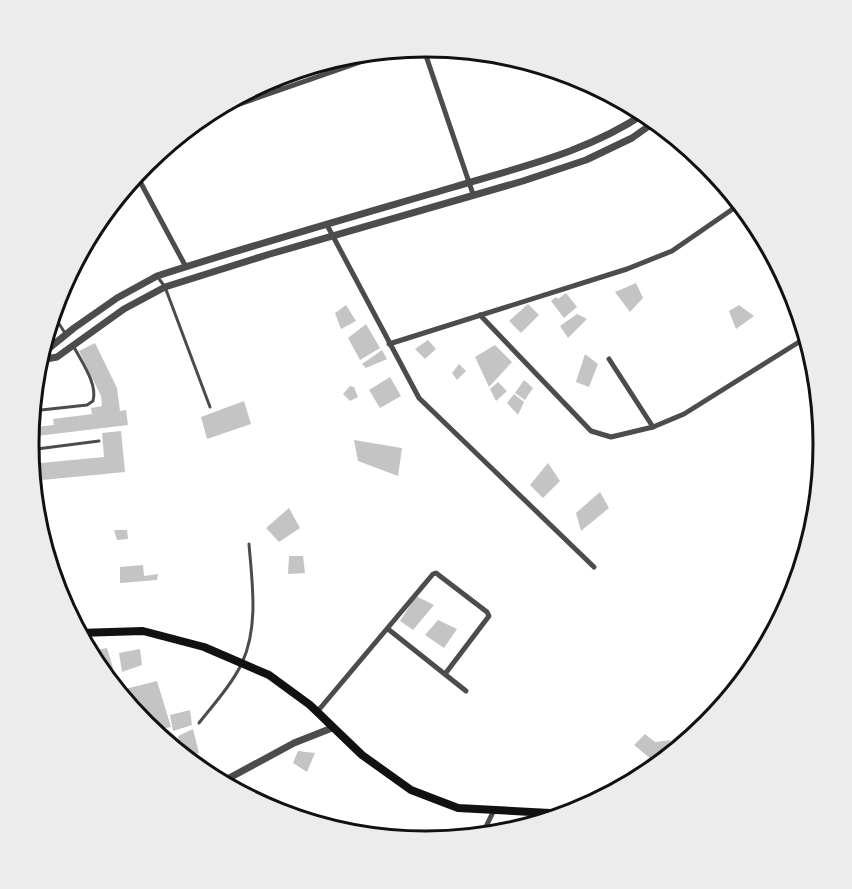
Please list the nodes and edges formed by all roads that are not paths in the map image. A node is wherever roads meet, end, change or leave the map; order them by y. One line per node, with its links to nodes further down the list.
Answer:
1 (426, 57): 9 (street)
2 (352, 65): 3 (street)
3 (334, 71): 5 (street)
4 (281, 86): 5 (lane)
5 (278, 90): 6 (street)
6 (249, 100)
7 (636, 119): 9 (street)
8 (648, 128): 11 (street)
9 (469, 182): 11 (street); 13 (street)
10 (141, 183): 15 (street)
11 (473, 194): 14 (street)
12 (733, 209): 18 (street)
13 (327, 225): 14 (street); 15 (street)
14 (333, 236): 17 (street); 23 (street)
15 (186, 267): 16 (street)
16 (157, 276): 17 (lane); 20 (street)
17 (165, 287): 24 (street); 27 (lane)
18 (480, 315): 23 (street); 29 (street)
19 (59, 323): 20 (lane)
20 (66, 334): 21 (street)
21 (53, 342)
22 (799, 342): 29 (street)
23 (389, 344): 33 (street)
24 (73, 345): 25 (street); 28 (lane)
25 (48, 359)
26 (609, 360): 29 (street)
27 (210, 407)
28 (41, 410)
29 (653, 427)
30 (99, 441): 31 (lane)
31 (39, 449)
32 (249, 544): 36 (lane)
33 (594, 567)
34 (387, 629): 37 (street); 37 (street); 39 (street)
35 (88, 633): 36 (main road)
36 (242, 663): 39 (main road); 40 (lane)
37 (445, 674): 38 (street)
38 (466, 691)
39 (317, 712): 41 (main road)
40 (199, 723)
41 (332, 728): 42 (street); 43 (main road)
42 (229, 778)
43 (494, 810): 44 (main road); 45 (street)
44 (544, 813)
45 (486, 826)

